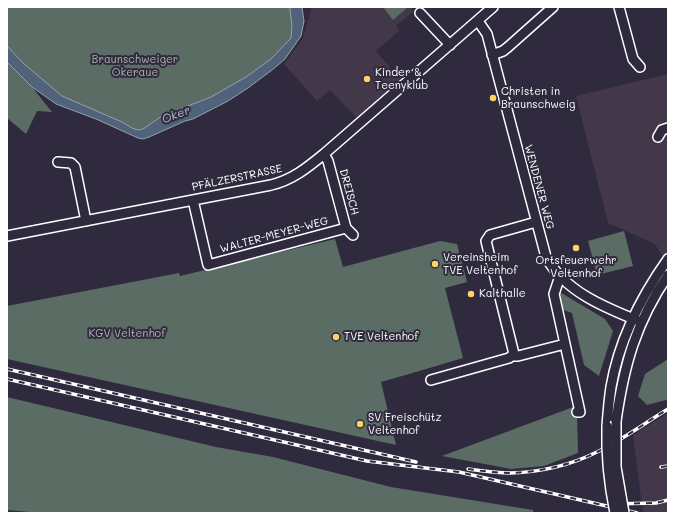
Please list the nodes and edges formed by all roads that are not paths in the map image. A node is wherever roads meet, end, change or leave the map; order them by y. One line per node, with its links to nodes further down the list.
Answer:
1 (493, 7): 5 (street, PFÄLZERSTRASSE)
2 (553, 7): 7 (street)
3 (619, 7): 8 (street)
4 (420, 13): 6 (street)
5 (478, 20): 6 (street, PFÄLZERSTRASSE); 7 (street, WENDENER WEG)
6 (450, 45): 11 (street, PFÄLZERSTRASSE)
7 (492, 55): 15 (street, WENDENER WEG)
8 (640, 68)
9 (668, 128): 10 (street)
10 (658, 137)
11 (324, 154): 13 (street, PFÄLZERSTRASSE); 16 (street, DREISCH)
12 (58, 162): 14 (street)
13 (193, 200): 14 (street, PFÄLZERSTRASSE); 16 (street, WALTER-MEYER-WEG)
14 (86, 221): 17 (street, PFÄLZERSTRASSE)
15 (536, 222): 20 (street, WENDENER WEG); 23 (street)
16 (350, 232)
17 (7, 236)
18 (668, 259): 21 (street)
19 (668, 275): 21 (street)
20 (560, 276): 21 (street, WENDENER WEG); 22 (street)
21 (637, 320): 26 (street, bridge); 27 (street, bridge)
22 (565, 344): 23 (street); 25 (street)
23 (512, 356): 24 (street)
24 (431, 380)
25 (577, 412)
26 (615, 513)
27 (624, 513)

